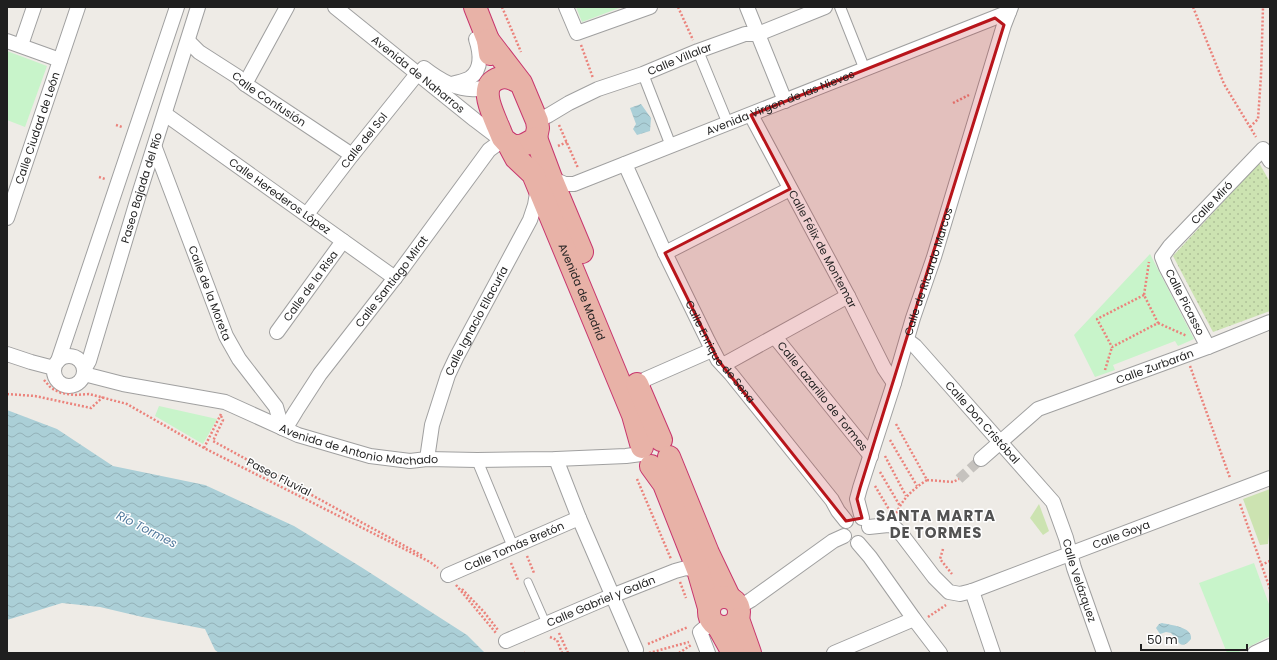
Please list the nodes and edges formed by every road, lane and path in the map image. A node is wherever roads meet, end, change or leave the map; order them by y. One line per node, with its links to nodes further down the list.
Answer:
1 (34, 7): 25 (street)
2 (78, 7): 27 (street, Calle Ciudad de León)
3 (177, 7): 70 (street, Paseo Bajada del Río)
4 (198, 7): 24 (street, Paseo Bajada del Río)
5 (287, 7): 33 (street)
6 (335, 7): 29 (street, Avenida de Naharros)
7 (349, 7): 29 (street, Avenida de Naharros)
8 (473, 7): 22 (highway); 34 (street, Avenida de Naharros)
9 (566, 7): 20 (street)
10 (650, 7): 20 (street)
11 (678, 7): 26 (path)
12 (747, 7): 21 (street)
13 (825, 7): 21 (street, Calle Villalar)
14 (840, 7): 28 (street)
15 (1193, 7): 18 (path)
16 (1198, 7): 18 (path)
17 (1263, 7): 41 (path)
18 (1195, 11): 41 (path)
19 (1005, 16): 28 (street, Avenida Virgen de las Nieves); 64 (street, Calle de Ricardo Marcos)
20 (577, 33): 35 (path)
21 (758, 34): 26 (street, Calle Villalar); 36 (street)
22 (488, 40): 31 (highway); 32 (highway)
23 (7, 41): 25 (street)
24 (188, 41): 33 (street, Calle Confusión); 37 (street, Paseo Bajada del Río)
25 (21, 46): 27 (street)
26 (698, 51): 30 (street, Calle Villalar); 39 (street)
27 (60, 60): 53 (street, Calle Ciudad de León)
28 (865, 70): 36 (street, Avenida Virgen de las Nieves)
29 (421, 72): 34 (street, Avenida de Naharros); 42 (street, Avenida de Naharros); 47 (street, Calle del Sol)
30 (643, 74): 35 (street, Calle Villalar); 45 (street)
31 (492, 83): 32 (highway); 34 (street, Avenida de Naharros); 42 (highway, Avenida de Madrid)
32 (521, 83): 40 (highway, Avenida de Madrid)
33 (245, 84): 47 (street, Calle Confusión)
34 (452, 84)
35 (598, 89): 40 (street, Calle Villalar)
36 (785, 100): 38 (street, Avenida Virgen de las Nieves)
37 (165, 114): 46 (street, Paseo Bajada del Río); 52 (street, Calle Herederos López)
38 (751, 115): 39 (street, Avenida Virgen de las Nieves); 51 (street, Calle Félix de Montemar)
39 (728, 124): 45 (street, Avenida Virgen de las Nieves)
40 (541, 127): 42 (highway); 43 (path); 50 (highway, Avenida de Madrid)
41 (1250, 127): 48 (path)
42 (505, 140): 50 (highway, Avenida de Madrid); 57 (street, Calle Santiago Mirat)
43 (567, 142): 44 (path); 50 (path)
44 (558, 146)
45 (671, 146): 49 (street, Avenida Virgen de las Nieves)
46 (154, 148): 72 (street, Paseo Bajada del Río); 82 (street, Calle de la Moreta)
47 (352, 155): 52 (street, Calle del Sol)
48 (1267, 155): 56 (street, Calle Miró)
49 (625, 164): 50 (street, Avenida Virgen de las Nieves); 55 (street, Calle Enrique de Sena)
50 (558, 184): 76 (highway, Avenida de Madrid); 86 (highway, Avenida de Madrid); 88 (street, Calle Ignacio Ellacuría)
51 (790, 189): 55 (street); 59 (street, Calle Félix de Montemar)
52 (307, 214): 54 (street, Calle Herederos López)
53 (7, 218)
54 (343, 241): 57 (street, Calle Herederos López); 62 (street, Calle de la Risa)
55 (665, 253): 67 (street, Calle Enrique de Sena)
56 (1162, 257): 58 (path); 66 (street, Calle Picasso)
57 (395, 278): 82 (street, Calle Santiago Mirat)
58 (1144, 295): 61 (path); 65 (path)
59 (848, 296): 63 (street); 75 (street, Calle Félix de Montemar)
60 (1270, 322): 66 (street, Calle Zurbarán)
61 (1158, 323): 65 (path); 66 (path)
62 (278, 332)
63 (775, 337): 71 (street); 87 (street, Calle Lazarillo de Tormes)
64 (906, 340): 75 (street, Calle de Ricardo Marcos); 84 (street, Calle Don Cristóbal)
65 (1112, 347): 74 (path)
66 (1208, 347): 69 (street, Calle Zurbarán)
67 (712, 350): 71 (street, Calle Enrique de Sena); 76 (street)
68 (7, 354): 70 (street)
69 (1186, 354): 84 (street, Calle Zurbarán); 97 (path)
70 (56, 364): 72 (street); 72 (street)
71 (723, 365): 101 (street, Calle Enrique de Sena)
72 (85, 371): 82 (street, Avenida de Antonio Machado)
73 (39, 376): 78 (path, Paseo Fluvial)
74 (1103, 376)
75 (894, 383): 87 (street, Calle de Ricardo Marcos)
76 (638, 388): 86 (highway, Avenida de Madrid)
77 (7, 394): 78 (path)
78 (103, 397): 85 (path, Paseo Fluvial)
79 (213, 413): 80 (path)
80 (221, 414): 85 (path); 113 (path)
81 (893, 419): 93 (path)
82 (284, 428): 88 (street, Avenida de Antonio Machado)
83 (888, 436): 96 (path)
84 (1000, 441): 90 (street, Calle Zurbarán); 100 (street, Calle Don Cristóbal)
85 (204, 448): 113 (path, Paseo Fluvial)
86 (650, 456): 89 (street, Avenida de Antonio Machado); 111 (path); 112 (highway, Avenida de Madrid); 120 (highway, Avenida de Madrid)
87 (877, 458): 98 (path); 99 (path); 103 (street, Calle de Ricardo Marcos)
88 (427, 459): 91 (street, Avenida de Antonio Machado)
89 (556, 459): 91 (street, Avenida de Antonio Machado); 102 (street)
90 (981, 459)
91 (478, 460): 106 (street)
92 (1270, 478): 97 (street, Calle Goya)
93 (927, 480): 94 (path); 96 (path)
94 (959, 480)
95 (873, 483): 99 (path)
96 (917, 486): 98 (path)
97 (1235, 491): 108 (street, Calle Goya); 110 (path)
98 (906, 496): 99 (path)
99 (900, 506)
100 (1056, 508): 108 (street, Calle Velázquez)
101 (842, 516): 103 (street); 104 (street)
102 (579, 518): 106 (street, Calle Tomás Bretón); 118 (street)
103 (865, 522): 105 (street); 117 (street)
104 (844, 536): 105 (street); 120 (street)
105 (858, 544): 121 (street)
106 (513, 546): 113 (street, Calle Tomás Bretón)
107 (943, 549): 116 (path)
108 (1070, 554): 116 (street, Calle Goya); 133 (street, Calle Velázquez)
109 (1270, 561): 110 (path)
110 (1261, 565): 115 (path)
111 (675, 570): 112 (street, Calle Gabriel y Galán); 118 (street, Calle Gabriel y Galán); 119 (path)
112 (698, 570): 120 (highway, Avenida de Madrid)
113 (448, 575): 123 (path, Paseo Fluvial)
114 (528, 582): 122 (lane)
115 (1270, 589)
116 (972, 591): 117 (street, Calle Goya); 132 (street)
117 (949, 592): 121 (path)
118 (612, 596): 122 (street, Calle Gabriel y Galán); 125 (street)
119 (687, 600)
120 (718, 619): 125 (path); 125 (path); 127 (street); 128 (highway, Avenida de Madrid); 129 (highway, Avenida de Madrid)
121 (914, 619): 130 (street); 131 (street)
122 (550, 622): 123 (street, Calle Gabriel y Galán); 126 (path)
123 (506, 641)
124 (1270, 646): 134 (street)
125 (642, 651)
126 (568, 653)
127 (708, 653)
128 (733, 653)
129 (750, 653)
130 (834, 653)
131 (940, 653)
132 (993, 653)
133 (1104, 653)
134 (1255, 653)

